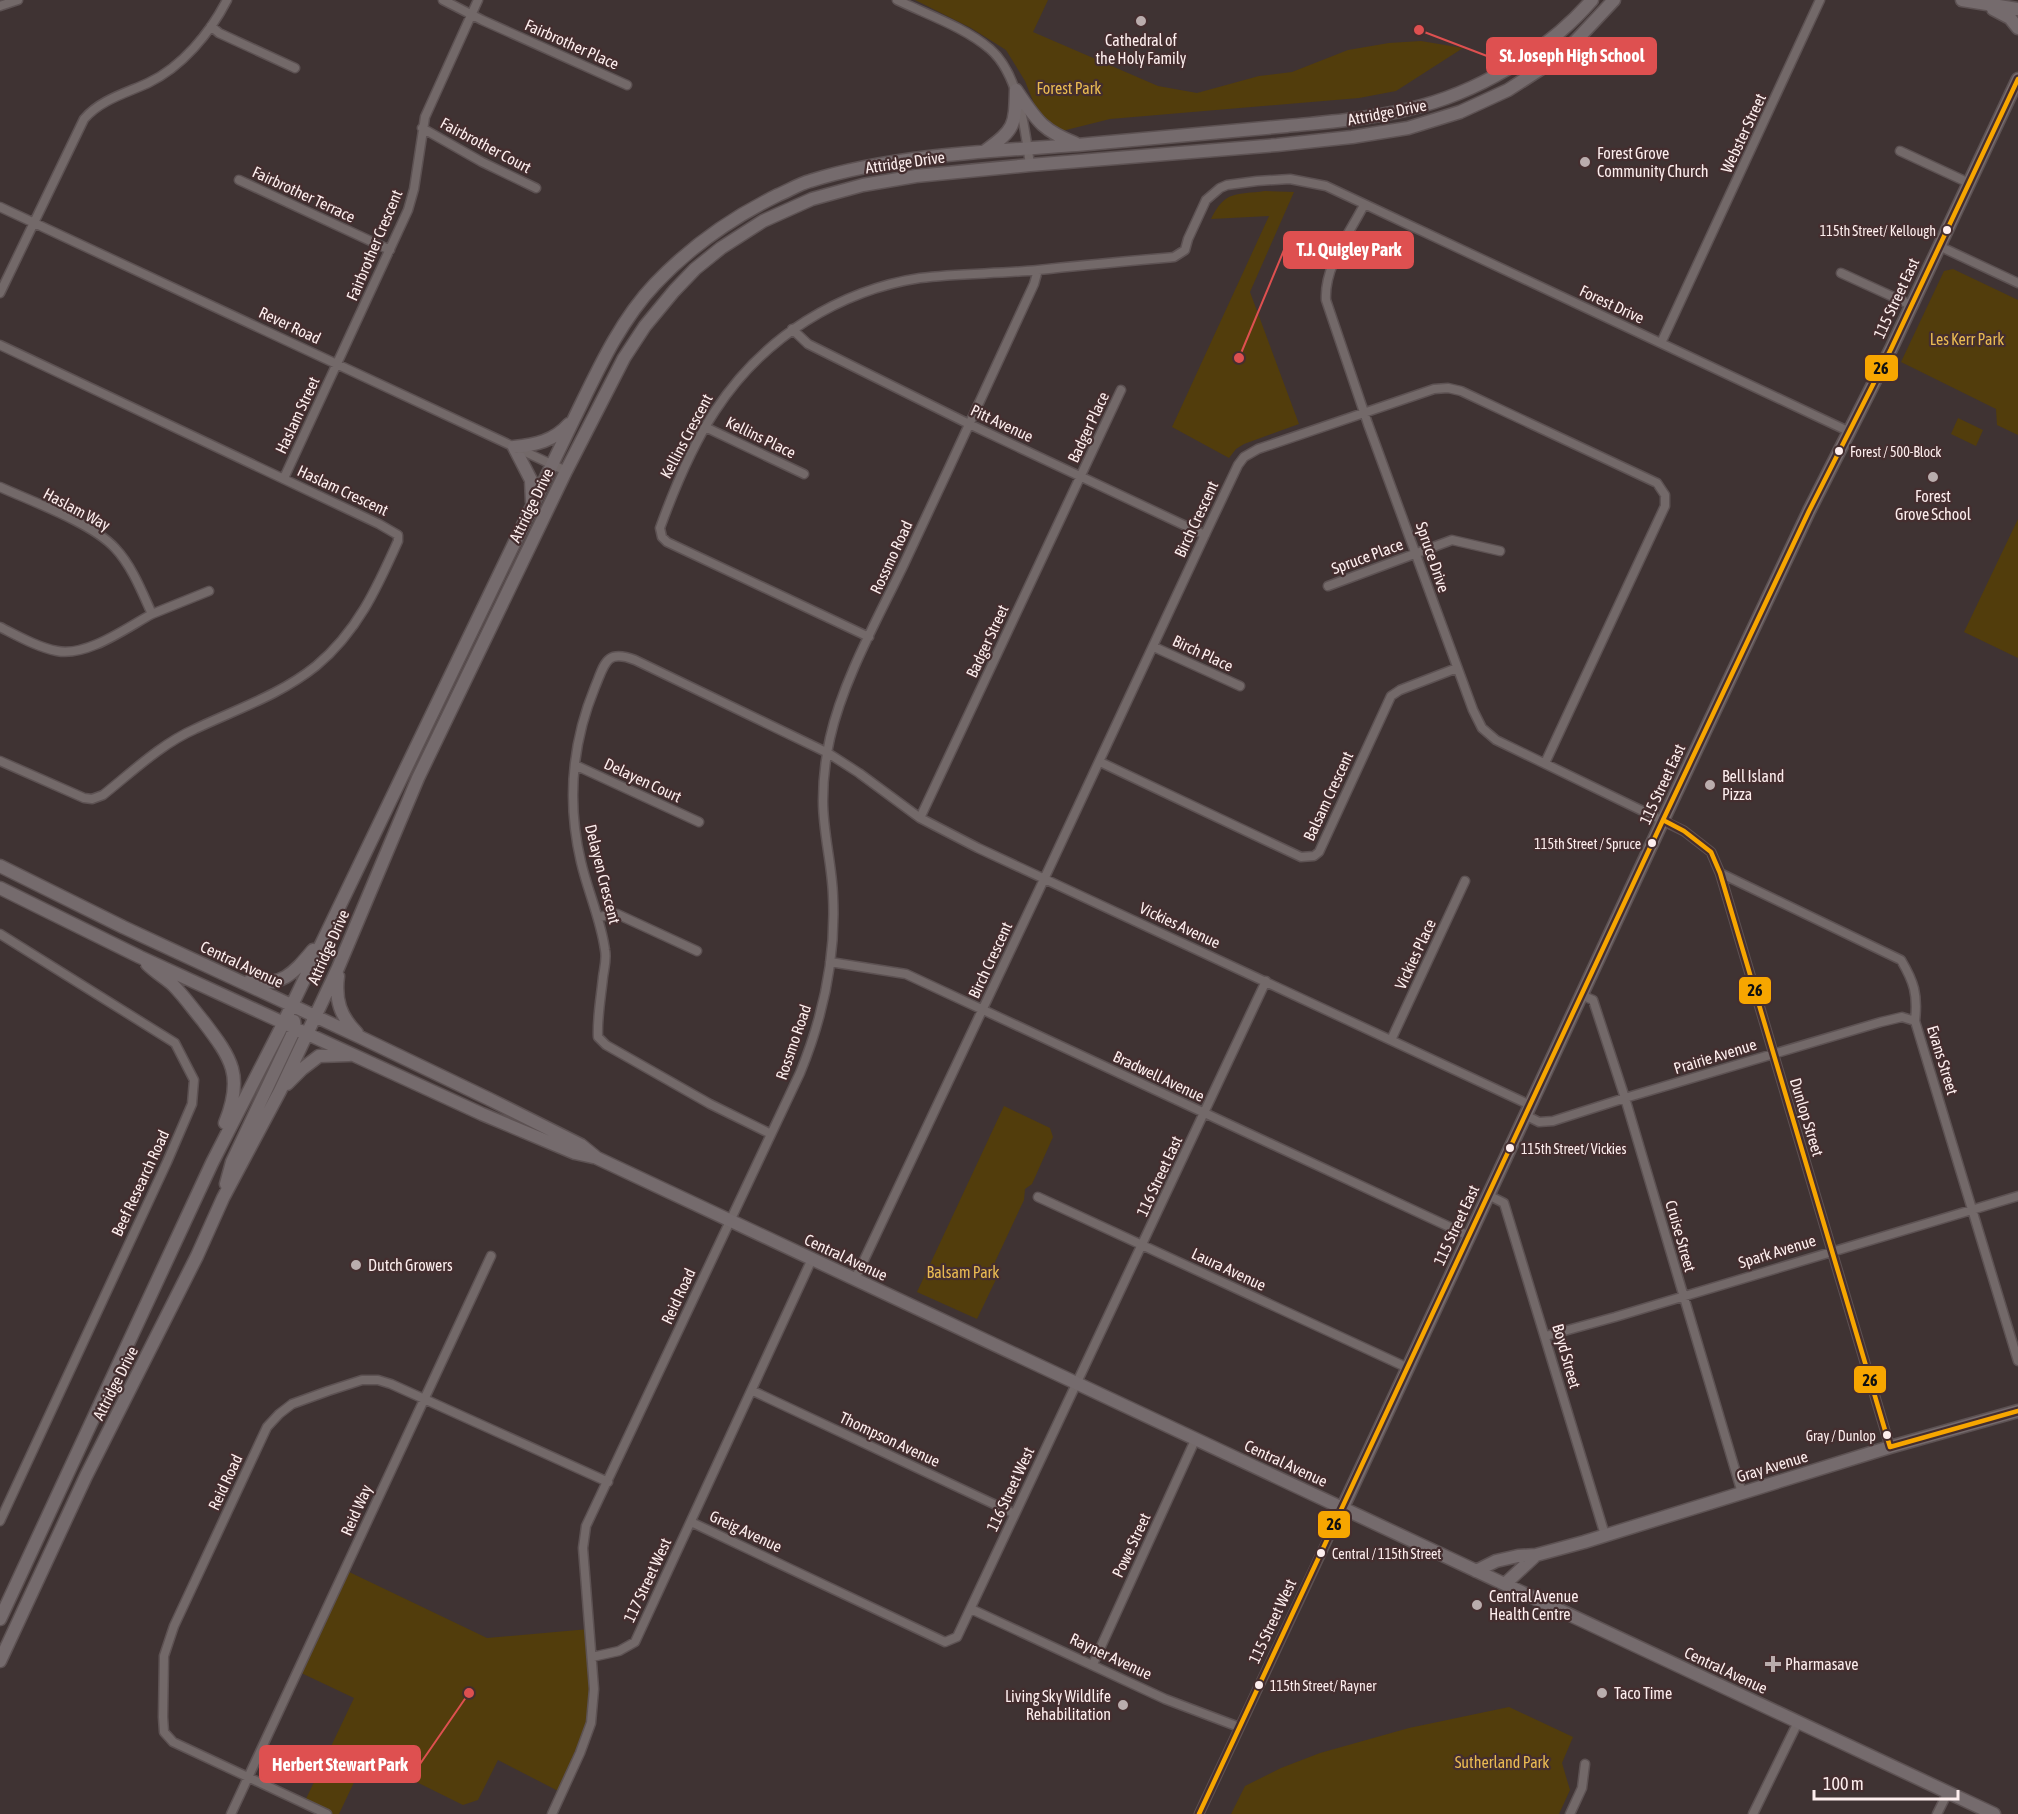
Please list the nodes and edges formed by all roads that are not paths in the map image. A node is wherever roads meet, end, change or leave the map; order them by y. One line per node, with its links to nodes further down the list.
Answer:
1 (18, 0): 11 (street)
2 (227, 0): 14 (street)
3 (443, 0): 13 (street, Fairbrother Place)
4 (477, 0): 13 (street, Fairbrother Crescent)
5 (897, 0): 20 (street)
6 (1592, 0): 22 (main road, Attridge Drive)
7 (1614, 0): 26 (main road, Attridge Drive)
8 (1820, 0): 41 (street, Webster Street)
9 (1962, 0): 10 (main road)
10 (1982, 2): 12 (main road); 15 (main road)
11 (0, 6)
12 (2018, 9)
13 (472, 14): 19 (street, Fairbrother Place); 21 (street, Fairbrother Crescent)
14 (212, 26): 16 (street); 32 (street)
15 (2018, 28)
16 (295, 68)
17 (2018, 73): 18 (main road, 115 Street East)
18 (2016, 84): 28 (main road, 115 Street East)
19 (627, 85)
20 (1016, 90): 22 (main road); 23 (street); 25 (main road)
21 (422, 128): 29 (street, Fairbrother Court); 34 (street, Fairbrother Crescent)
22 (1079, 144): 23 (main road, Attridge Drive)
23 (1028, 148): 25 (main road, Attridge Drive); 26 (street)
24 (1900, 151): 28 (street)
25 (983, 152): 46 (main road, Attridge Drive)
26 (1030, 165): 52 (main road, Attridge Drive)
27 (239, 180): 34 (street, Fairbrother Terrace)
28 (1969, 183): 33 (main road, 115 Street East)
29 (536, 188)
30 (1364, 205): 35 (street); 41 (street, Forest Drive); 45 (street, Spruce Drive)
31 (0, 207): 32 (street, Rever Road)
32 (33, 222): 38 (street); 43 (street, Rever Road)
33 (1939, 246): 37 (street); 39 (main road, 115 Street East)
34 (390, 250): 43 (street, Fairbrother Crescent)
35 (1038, 270): 40 (street, Kellins Crescent); 47 (street, Rossmo Road)
36 (1841, 273): 39 (street)
37 (2018, 284)
38 (0, 293)
39 (1911, 305): 49 (main road, 115 Street East)
40 (792, 329): 47 (street, Pitt Avenue); 48 (street, Kellins Crescent)
41 (1661, 343): 49 (street, Forest Drive)
42 (0, 345): 55 (street, Haslam Crescent)
43 (338, 364): 50 (street, Rever Road); 55 (street, Haslam Street)
44 (1121, 390): 54 (street, Badger Place)
45 (1364, 412): 58 (street, Birch Crescent); 60 (street, Spruce Drive); 72 (street, Birch Crescent)
46 (574, 419): 50 (main road); 51 (main road, Attridge Drive)
47 (969, 424): 54 (street, Pitt Avenue); 65 (street, Rossmo Road)
48 (705, 427): 53 (street, Kellins Place); 65 (street, Kellins Crescent)
49 (1848, 431): 75 (main road, 115 Street East)
50 (514, 447): 51 (street, Rever Road); 57 (main road)
51 (552, 465): 52 (street, Rever Road); 57 (main road, Attridge Drive)
52 (566, 471): 88 (main road, Attridge Drive)
53 (804, 474)
54 (1081, 477): 58 (street, Pitt Avenue); 74 (street, Badger Street)
55 (284, 478): 70 (street, Haslam Crescent)
56 (0, 487): 63 (street, Haslam Way)
57 (533, 504): 84 (main road, Attridge Drive)
58 (1205, 536): 66 (street, Birch Crescent)
59 (1500, 551): 60 (street, Spruce Place)
60 (1416, 554): 61 (street, Spruce Place); 67 (street, Spruce Drive)
61 (1328, 586)
62 (208, 591): 63 (street)
63 (152, 614): 64 (street)
64 (0, 627)
65 (869, 637): 69 (street, Rossmo Road)
66 (1154, 646): 68 (street, Birch Place); 71 (street, Birch Crescent)
67 (1457, 668): 71 (street, Balsam Crescent); 72 (street, Spruce Drive)
68 (1240, 686)
69 (828, 753): 73 (street, Delayen Crescent); 74 (street, Vickies Avenue); 87 (street, Rossmo Road)
70 (0, 761)
71 (1100, 762): 79 (street, Birch Crescent)
72 (1545, 763): 75 (street, Spruce Drive)
73 (575, 765): 76 (street, Delayen Court); 82 (street, Delayen Crescent)
74 (920, 818): 79 (street, Vickies Avenue)
75 (1663, 820): 78 (street, Dunlop Street); 91 (main road, 115 Street East)
76 (699, 822)
77 (0, 867): 89 (main road, Central Avenue)
78 (1720, 873): 95 (street, Evans Street); 100 (street, Dunlop Street)
79 (1044, 879): 90 (street, Vickies Avenue); 93 (street, Birch Crescent)
80 (1465, 881): 98 (street, Vickies Place)
81 (0, 888): 86 (main road, Central Avenue)
82 (598, 917): 85 (street); 105 (street, Delayen Crescent)
83 (0, 934): 134 (street, Beef Research Road)
84 (325, 936): 89 (main road); 92 (main road, Attridge Drive)
85 (697, 951)
86 (140, 957): 96 (main road, Central Avenue); 107 (main road)
87 (830, 962): 93 (street, Bradwell Avenue); 105 (street, Rossmo Road)
88 (338, 968): 94 (main road, Attridge Drive); 97 (main road)
89 (238, 981): 92 (main road, Central Avenue)
90 (1266, 981): 98 (street, Vickies Avenue); 104 (street, 116 Street East)
91 (1581, 995): 102 (street, Cruise Street); 103 (main road, 115 Street East)
92 (291, 1006): 94 (main road, Central Avenue); 96 (main road, Attridge Drive)
93 (982, 1011): 104 (street, Bradwell Avenue); 119 (street, Birch Crescent)
94 (314, 1017): 96 (main road, Attridge Drive); 97 (main road, Central Avenue)
95 (1915, 1021): 100 (street, Prairie Avenue); 112 (street, Evans Street)
96 (295, 1028): 99 (main road, Central Avenue); 101 (main road, Attridge Drive); 107 (main road, Attridge Drive); 111 (main road)
97 (362, 1038): 106 (main road, Central Avenue)
98 (1391, 1040): 103 (street, Vickies Avenue)
99 (354, 1055): 101 (main road); 106 (main road, Central Avenue)
100 (1773, 1055): 102 (street, Prairie Avenue); 116 (street, Dunlop Street)
101 (280, 1091): 111 (main road, Attridge Drive)
102 (1625, 1098): 103 (street, Prairie Avenue); 120 (street, Cruise Street)
103 (1527, 1110): 108 (main road, 115 Street East)
104 (1204, 1113): 114 (street, Bradwell Avenue); 115 (street, 116 Street East)
105 (771, 1134): 113 (street, Rossmo Road)
106 (597, 1158): 113 (main road, Central Avenue)
107 (212, 1163): 141 (main road, Attridge Drive)
108 (1488, 1195): 114 (main road, 115 Street East); 121 (street, Boyd Street)
109 (2018, 1196): 112 (street, Spark Avenue)
110 (1038, 1197): 115 (street, Laura Avenue)
111 (223, 1198): 143 (main road, Attridge Drive)
112 (1973, 1209): 116 (street, Spark Avenue); 122 (street, Evans Street)
113 (730, 1221): 118 (main road, Central Avenue); 130 (street, Reid Road)
114 (1469, 1236): 123 (main road, 115 Street East)
115 (1143, 1245): 123 (street, Laura Avenue); 124 (street, 116 Street East)
116 (1832, 1251): 120 (street, Spark Avenue); 129 (street, Dunlop Street)
117 (491, 1256): 126 (street, Reid Way)
118 (812, 1259): 119 (main road, Central Avenue); 125 (street, Greig Avenue)
119 (855, 1279): 124 (main road, Central Avenue)
120 (1683, 1297): 121 (street, Spark Avenue); 131 (street, Cruise Street)
121 (1546, 1336): 136 (street, Boyd Street)
122 (2018, 1362)
123 (1408, 1368): 132 (main road, 115 Street East)
124 (1077, 1382): 128 (main road, Central Avenue); 133 (street, 116 Street West)
125 (753, 1391): 133 (street, Thompson Avenue); 135 (street, Greig Avenue)
126 (425, 1399): 130 (street, Reid Road); 148 (street, Reid Way); 148 (street, Reid Road)
127 (2018, 1411): 129 (main road, Gray Avenue)
128 (1196, 1438): 132 (main road, Central Avenue); 144 (street, Powe Street)
129 (1890, 1447): 131 (main road, Gray Avenue)
130 (608, 1482): 142 (street, Reid Road)
131 (1742, 1493): 136 (main road, Gray Avenue)
132 (1343, 1507): 138 (main road, Central Avenue); 146 (street, 115 Street West)
133 (1015, 1514): 140 (street, 116 Street West)
134 (0, 1521)
135 (691, 1522): 140 (street, Greig Avenue); 142 (street, 117 Street West)
136 (1605, 1535): 137 (main road, Gray Avenue)
137 (1536, 1555): 138 (main road, Gray Avenue); 139 (main road, Gray Avenue)
138 (1476, 1571): 139 (main road, Central Avenue)
139 (1504, 1584): 145 (main road, Central Avenue)
140 (971, 1609): 144 (street, Rayner Avenue)
141 (0, 1619)
142 (592, 1657): 152 (street, Reid Road)
143 (0, 1661)
144 (1093, 1664): 146 (street, Rayner Avenue)
145 (1798, 1722): 149 (main road, Central Avenue); 155 (street)
146 (1239, 1726): 153 (street, 115 Street West)
147 (1585, 1764): 154 (street)
148 (248, 1776): 150 (street, Reid Way); 151 (street, Reid Road)
149 (1948, 1792): 156 (street); 157 (main road, Central Avenue)
150 (231, 1814)
151 (327, 1814)
152 (552, 1814)
153 (1199, 1814)
154 (1570, 1814)
155 (1753, 1814)
156 (1937, 1814)
157 (1994, 1814)

